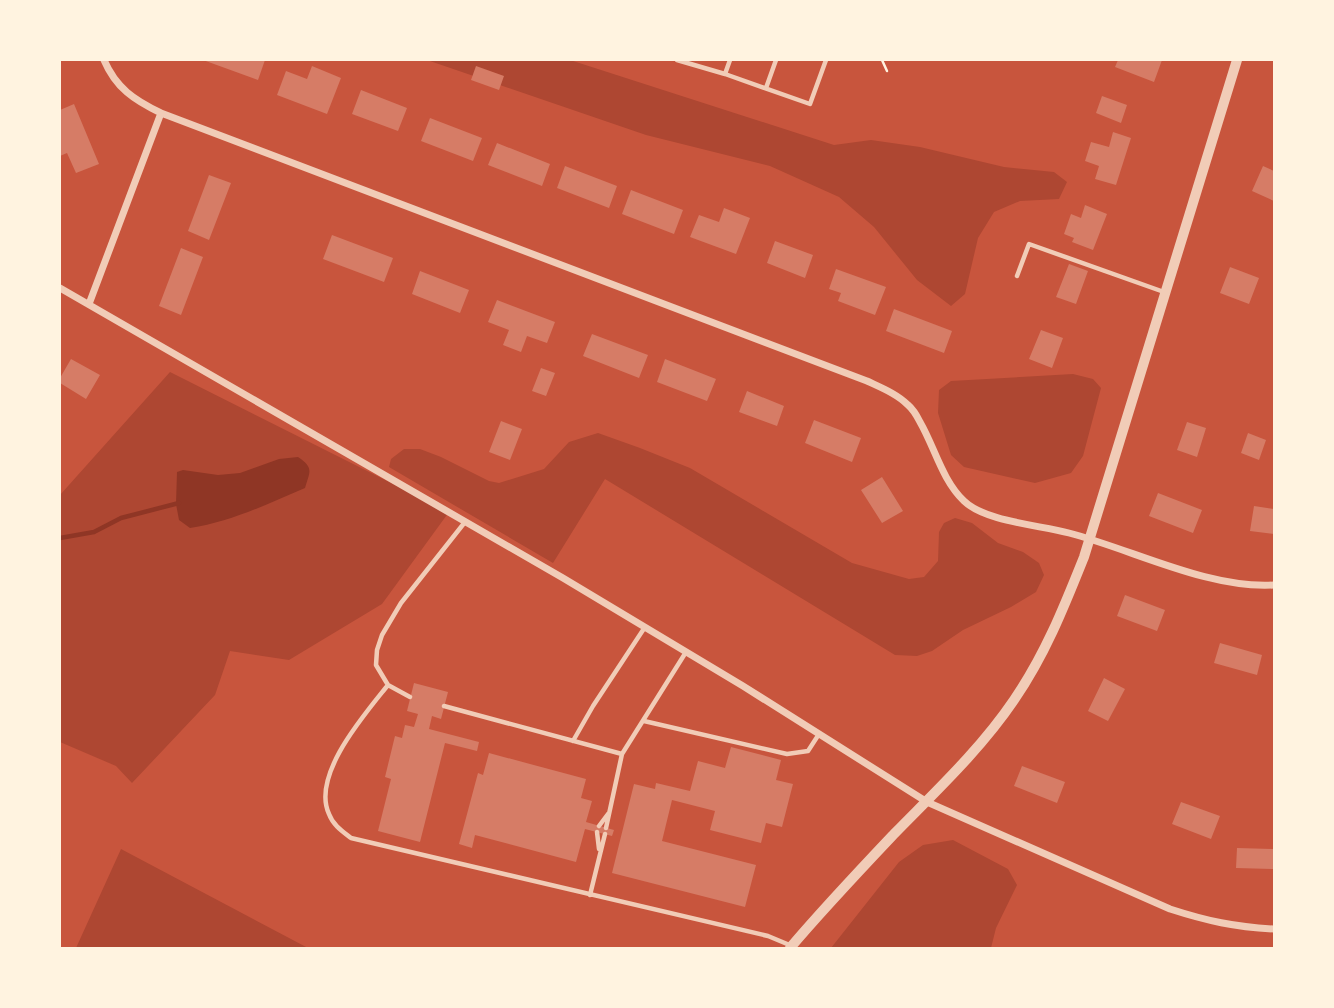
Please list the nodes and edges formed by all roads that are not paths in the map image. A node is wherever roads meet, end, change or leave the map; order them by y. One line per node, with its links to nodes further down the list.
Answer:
1 (104, 60): 9 (street)
2 (677, 60): 7 (lane)
3 (730, 60): 7 (lane)
4 (776, 60): 8 (lane)
5 (826, 60): 8 (lane)
6 (1237, 60): 12 (street)
7 (725, 74): 8 (lane)
8 (766, 88)
9 (160, 113): 13 (street); 15 (street)
10 (1017, 276): 12 (lane)
11 (60, 288): 13 (street)
12 (1165, 293): 15 (street)
13 (89, 304): 14 (street)
14 (465, 522): 17 (street); 19 (lane)
15 (1089, 540): 16 (street); 26 (street)
16 (1275, 585)
17 (645, 627): 18 (street); 24 (lane)
18 (686, 652): 22 (lane); 23 (street)
19 (388, 685): 20 (lane); 33 (lane)
20 (410, 697)
21 (444, 706): 24 (lane)
22 (644, 721): 23 (lane); 25 (lane)
23 (819, 734): 26 (street)
24 (573, 741): 25 (lane)
25 (622, 754): 27 (lane)
26 (927, 802): 34 (street); 35 (street)
27 (609, 814): 28 (lane); 29 (lane)
28 (599, 826)
29 (606, 828)
30 (597, 832): 32 (lane)
31 (605, 834): 32 (lane)
32 (600, 854): 33 (lane)
33 (590, 895): 35 (lane)
34 (1275, 929)
35 (791, 947)

